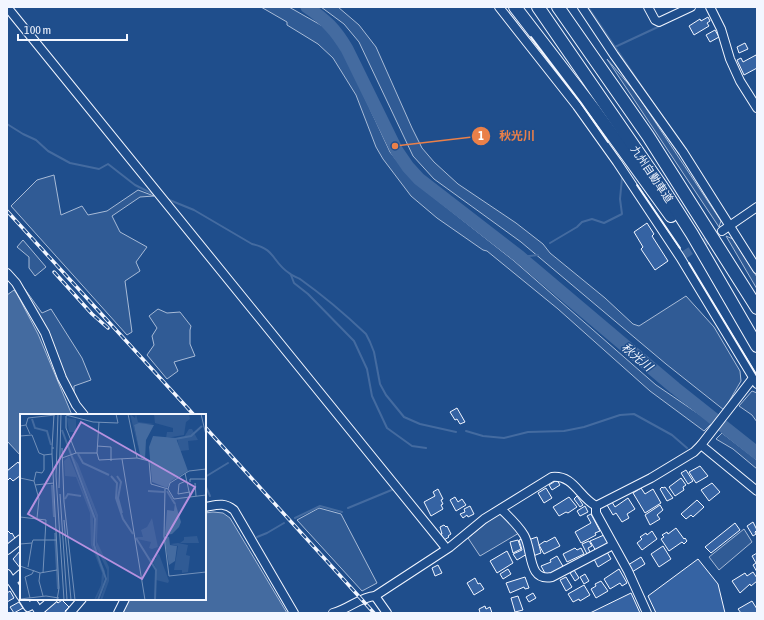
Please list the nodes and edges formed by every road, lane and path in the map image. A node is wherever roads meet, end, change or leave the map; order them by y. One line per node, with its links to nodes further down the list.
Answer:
1 (7, 7): 28 (street)
2 (499, 7): 19 (street)
3 (515, 7): 16 (highway)
4 (538, 7): 16 (highway, 九州自動車道)
5 (558, 7): 17 (highway, 九州自動車道)
6 (582, 7): 12 (street)
7 (648, 7): 8 (street)
8 (691, 7)
9 (710, 7): 10 (street)
10 (757, 108)
11 (757, 207): 12 (street)
12 (730, 226): 13 (street); 14 (street)
13 (722, 231)
14 (757, 269)
15 (7, 273): 20 (street)
16 (731, 301): 18 (highway, 九州自動車道)
17 (757, 308)
18 (757, 346)
19 (755, 381): 21 (street)
20 (83, 414)
21 (701, 445): 22 (street); 23 (street)
22 (757, 491)
23 (596, 506): 25 (street); 27 (street)
24 (206, 508): 42 (street)
25 (501, 509): 27 (street); 28 (street)
26 (20, 540): 29 (street)
27 (613, 545): 45 (street)
28 (446, 548): 34 (street)
29 (7, 550)
30 (7, 574): 32 (street)
31 (20, 575): 32 (street)
32 (11, 584): 33 (street)
33 (20, 595)
34 (375, 596): 43 (street); 44 (street)
35 (24, 600): 39 (street)
36 (51, 600): 39 (street)
37 (81, 600): 40 (street)
38 (124, 600): 41 (street)
39 (32, 609)
40 (70, 613)
41 (118, 613)
42 (294, 613)
43 (333, 613)
44 (387, 613)
45 (647, 613)

